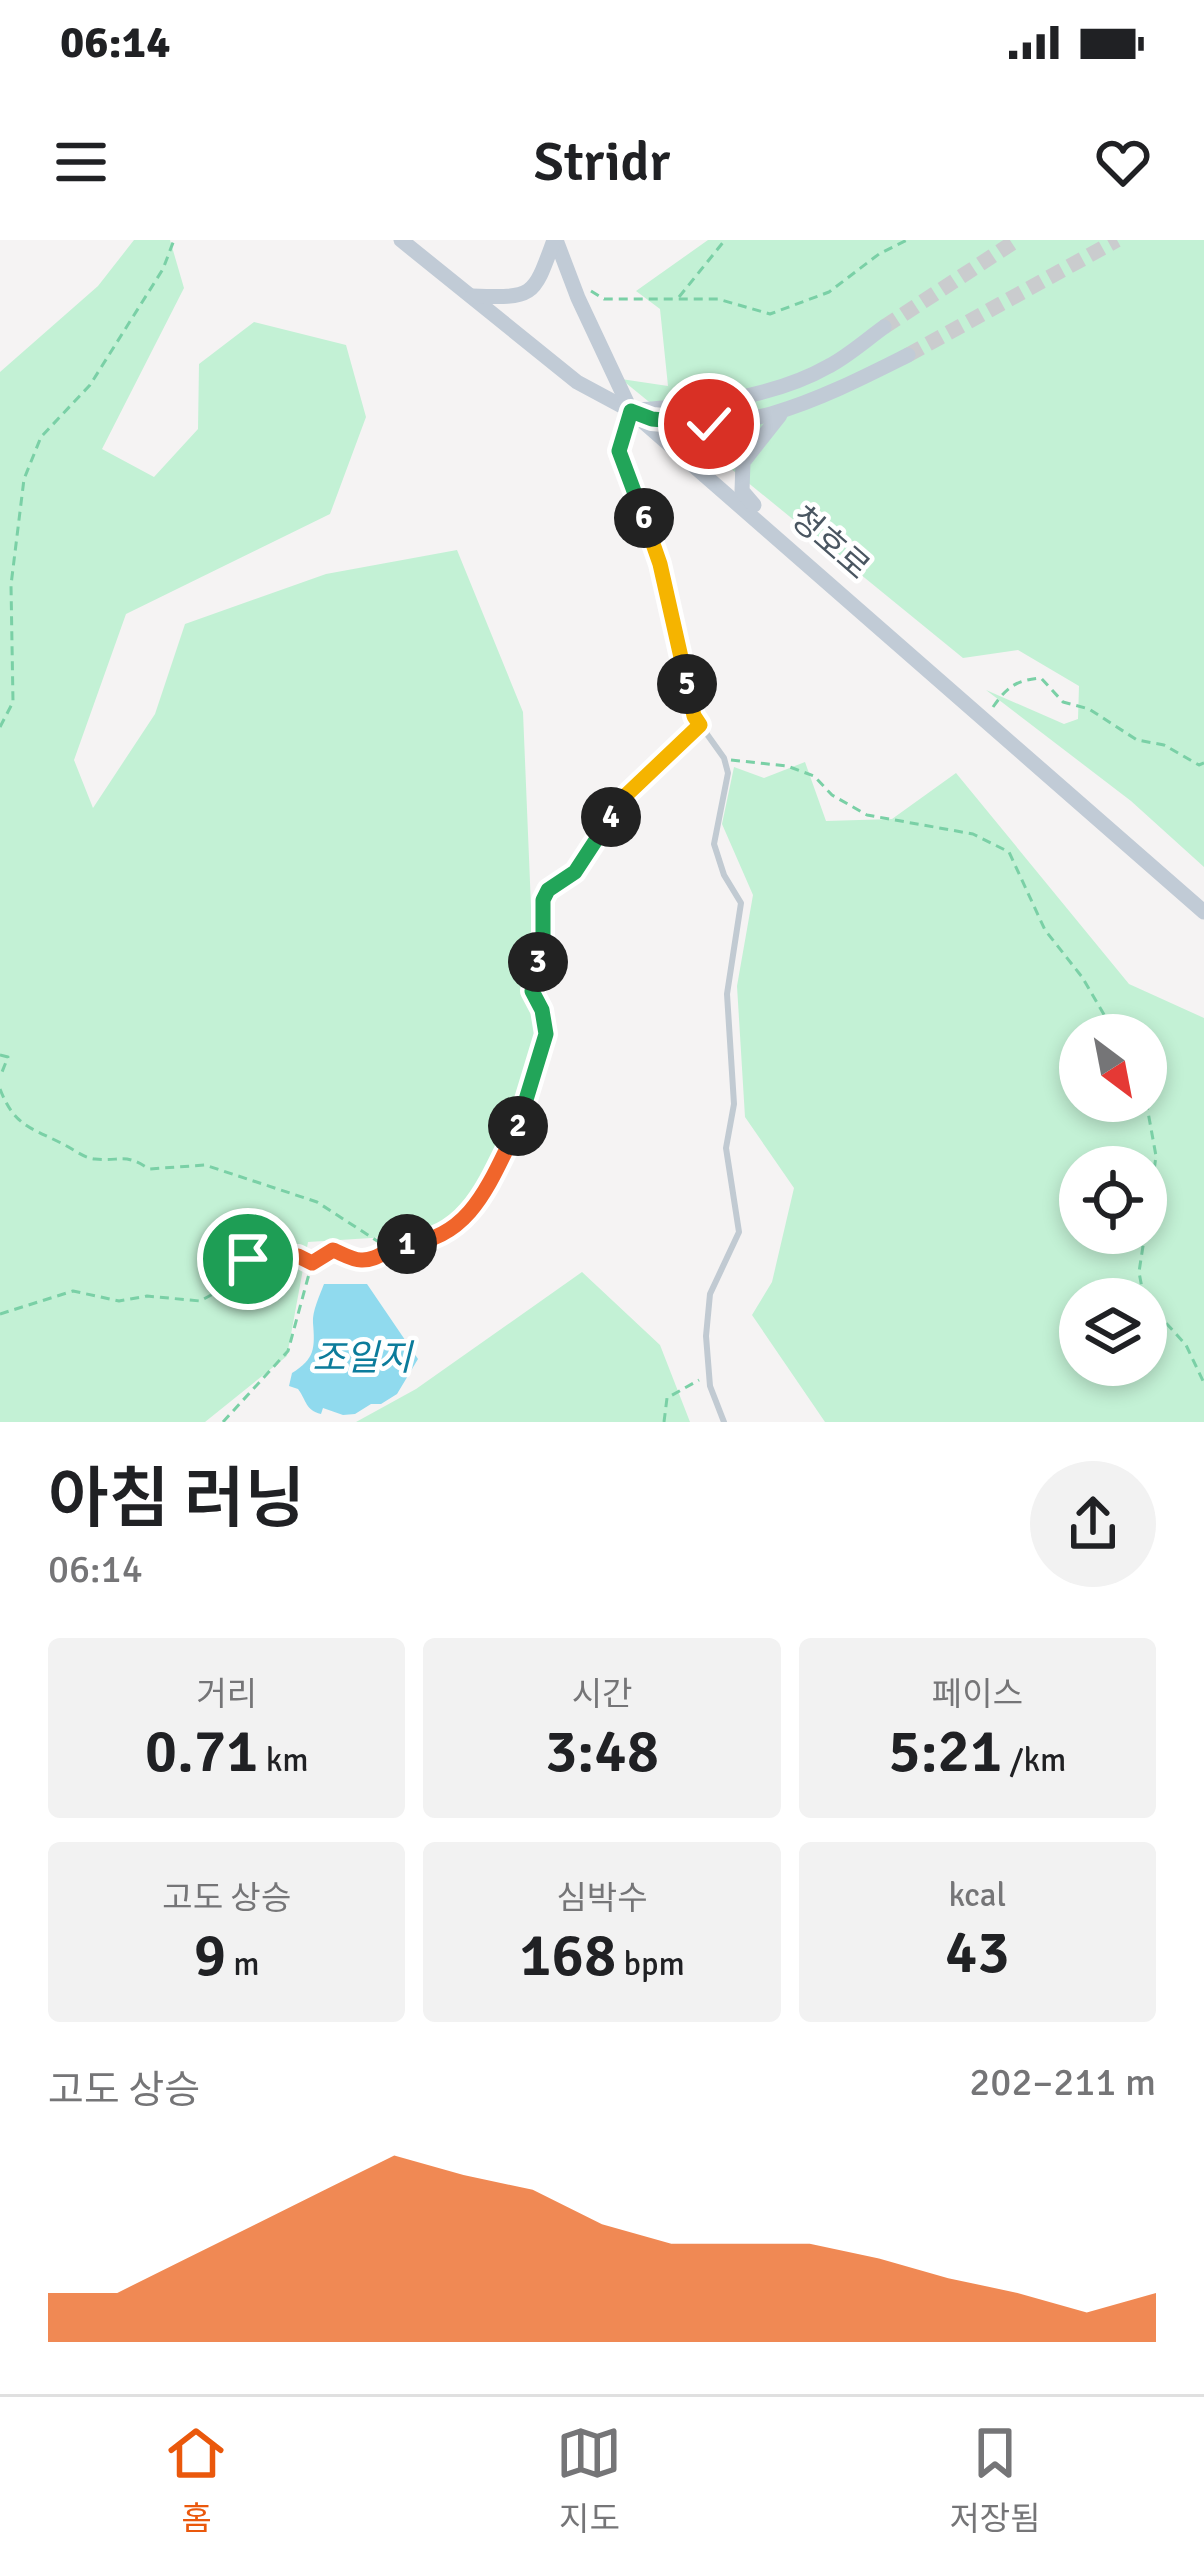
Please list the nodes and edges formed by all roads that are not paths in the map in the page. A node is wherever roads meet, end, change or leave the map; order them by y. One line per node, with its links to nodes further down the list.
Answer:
1 (400, 240): 3 (main road, 청호로)
2 (555, 240): 3 (main road); 7 (main road)
3 (471, 296): 7 (main road, 청호로)
4 (884, 327): 7 (main road)
5 (908, 355): 6 (main road)
6 (784, 410): 7 (main road); 8 (main road)
7 (631, 411): 8 (main road, 청호로); 9 (lane)
8 (778, 536): 11 (main road, 청호로)
9 (700, 725): 10 (lane); 12 (lane)
10 (575, 872)
11 (1204, 912)
12 (724, 1422)

